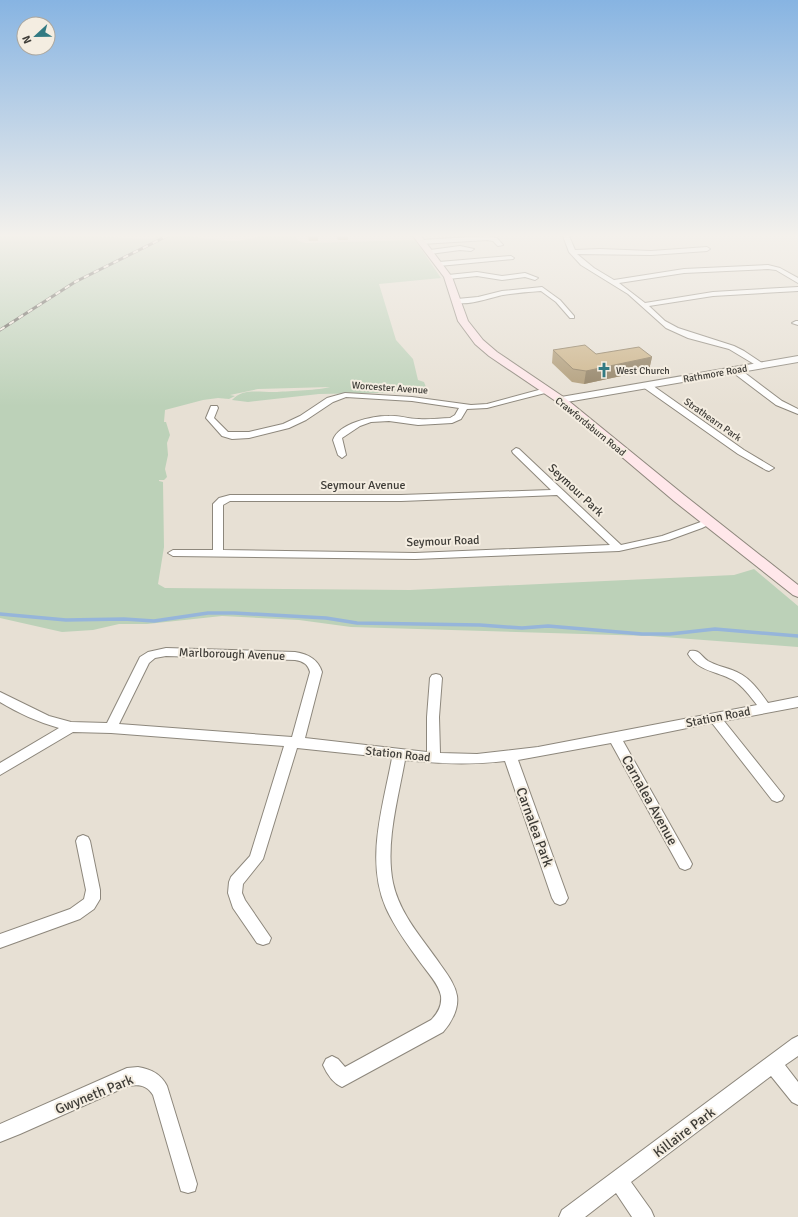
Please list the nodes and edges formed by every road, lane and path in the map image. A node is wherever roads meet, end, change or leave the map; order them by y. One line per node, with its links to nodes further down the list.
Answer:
1 (454, 293): 6 (main road, Crawfordsburn Road)
2 (504, 293): 6 (street)
3 (547, 293): 8 (street)
4 (631, 293): 7 (street)
5 (734, 293): 7 (street)
6 (457, 301): 13 (main road, Crawfordsburn Road)
7 (644, 304): 10 (street)
8 (572, 317)
9 (798, 359): 10 (street, Rathmore Road)
10 (759, 365): 11 (street, Rathmore Road)
11 (734, 369): 12 (street, Rathmore Road); 17 (street)
12 (646, 385): 14 (street, Rathmore Road); 20 (street, Strathearn Park)
13 (546, 390): 14 (main road, Crawfordsburn Road); 15 (street, Worcester Avenue)
14 (561, 400): 22 (main road, Crawfordsburn Road)
15 (464, 407): 16 (street, Worcester Avenue); 19 (street)
16 (214, 408)
17 (798, 412)
18 (516, 451): 21 (street, Seymour Park)
19 (342, 455)
20 (769, 468)
21 (560, 492): 23 (street, Seymour Park); 25 (street, Seymour Avenue)
22 (710, 522): 23 (street, Seymour Road); 26 (main road, Crawfordsburn Road)
23 (619, 548): 25 (street, Seymour Road)
24 (173, 553): 25 (street, Seymour Road)
25 (218, 554)
26 (798, 592)
27 (694, 654): 31 (street)
28 (436, 678): 39 (street)
29 (0, 696): 33 (street, Station Road)
30 (798, 702): 31 (street, Station Road)
31 (765, 708): 32 (street, Station Road)
32 (715, 718): 35 (street, Station Road); 41 (street)
33 (71, 727): 34 (street, Station Road); 40 (street)
34 (111, 728): 36 (street, Station Road); 36 (street, Marlborough Avenue)
35 (614, 737): 38 (street, Station Road); 43 (street, Carnalea Avenue)
36 (294, 742): 37 (street, Station Road); 45 (street, Marlborough Avenue)
37 (399, 754): 39 (street, Station Road); 48 (street)
38 (510, 756): 39 (street, Station Road); 44 (street, Carnalea Park)
39 (434, 758)
40 (0, 770)
41 (776, 796)
42 (83, 842): 46 (street)
43 (685, 864)
44 (560, 898)
45 (263, 938)
46 (0, 942)
47 (798, 1045): 49 (street, Killaire Park)
48 (332, 1064)
49 (773, 1064): 50 (street); 52 (street, Killaire Park)
50 (798, 1096)
51 (0, 1133): 53 (street, Gwyneth Park)
52 (619, 1181): 54 (street, Killaire Park); 55 (street)
53 (188, 1184)
54 (569, 1217)
55 (644, 1217)

